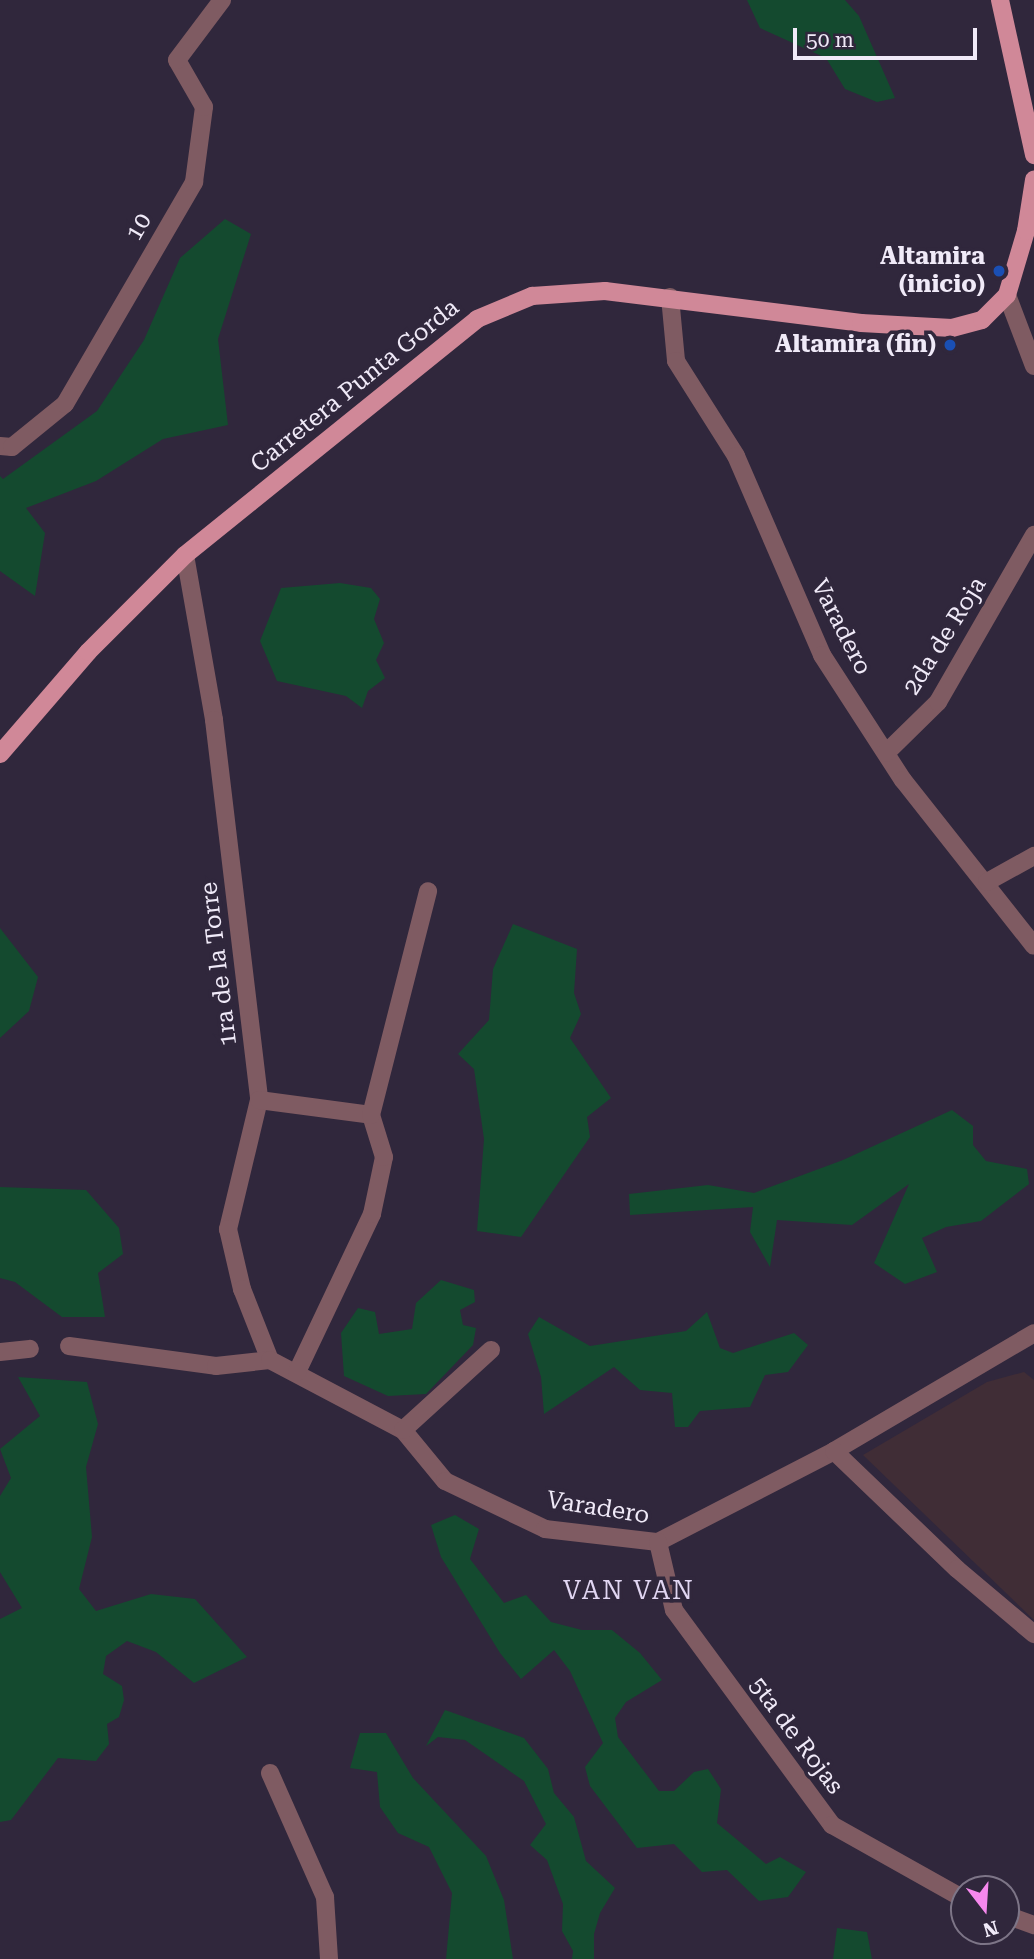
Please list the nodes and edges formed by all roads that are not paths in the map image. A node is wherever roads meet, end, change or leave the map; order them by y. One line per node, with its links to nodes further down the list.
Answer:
1 (222, 0): 8 (street, 10)
2 (1000, 0): 3 (main road)
3 (1034, 155)
4 (1034, 180): 5 (main road, Carretera Punta Gorda)
5 (1007, 295): 6 (main road, Carretera Punta Gorda); 7 (street)
6 (670, 297): 10 (main road, Carretera Punta Gorda); 11 (street, Varadero)
7 (1034, 366)
8 (0, 446)
9 (1034, 536): 11 (street, 2da de Roja)
10 (185, 555): 12 (main road, Carretera Punta Gorda); 17 (street, 1ra de la Torre)
11 (886, 753): 14 (street, Varadero)
12 (0, 754)
13 (1034, 856): 14 (street)
14 (987, 882): 16 (street, Varadero)
15 (428, 891): 18 (street)
16 (1034, 946)
17 (259, 1100): 18 (street); 24 (street, 1ra de la Torre)
18 (371, 1115): 25 (street)
19 (1034, 1333): 27 (street, Varadero)
20 (69, 1346): 24 (street)
21 (30, 1349): 23 (street)
22 (491, 1350): 26 (street)
23 (0, 1352)
24 (270, 1360): 25 (street, Varadero)
25 (297, 1372): 26 (street, Varadero)
26 (402, 1430): 28 (street, Varadero)
27 (834, 1451): 28 (street, Varadero); 29 (street)
28 (658, 1542): 31 (street, 5ta de Rojas)
29 (1034, 1634)
30 (270, 1773): 32 (street)
31 (950, 1891)
32 (330, 1959)

